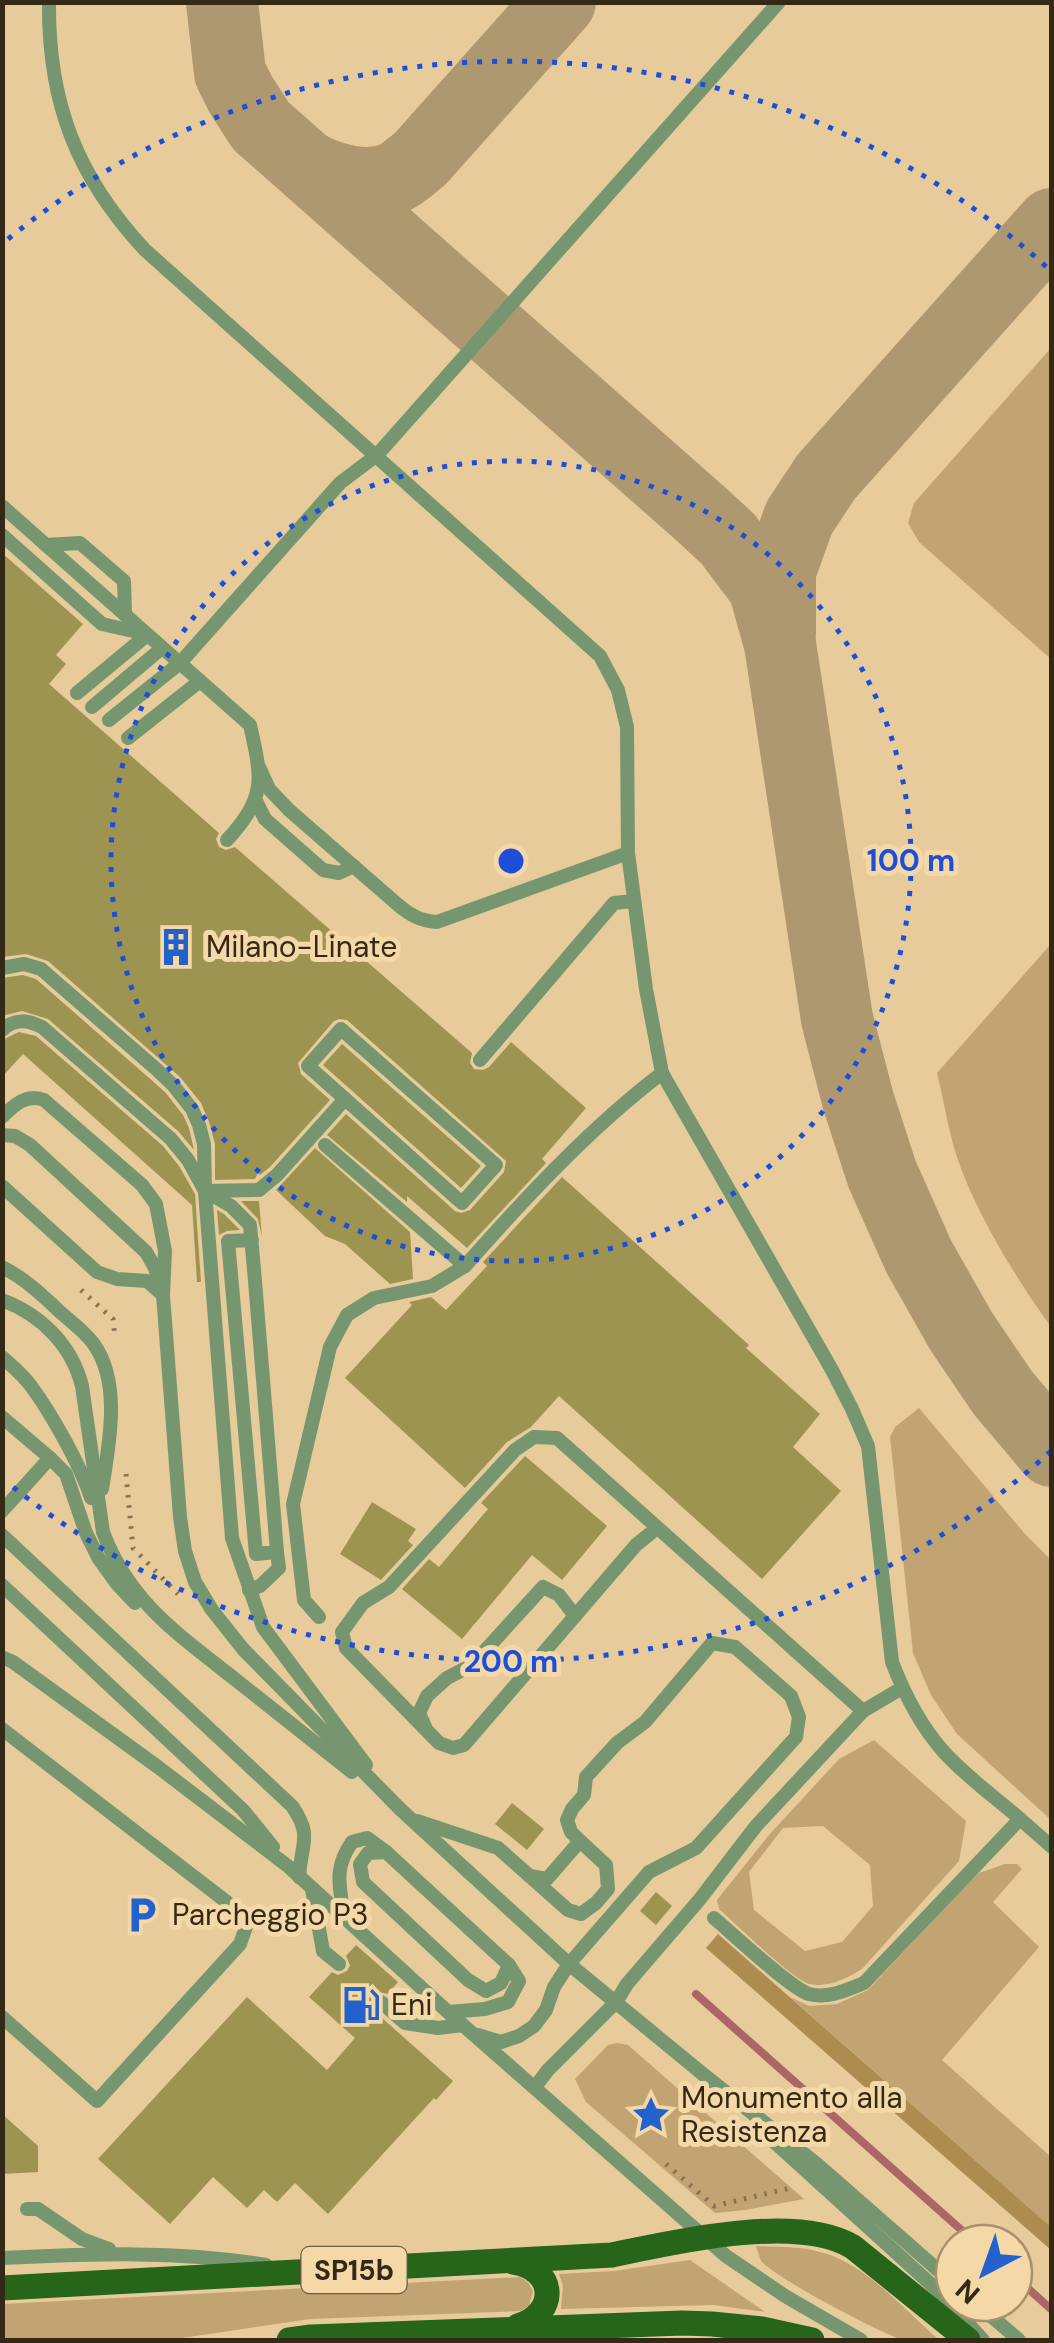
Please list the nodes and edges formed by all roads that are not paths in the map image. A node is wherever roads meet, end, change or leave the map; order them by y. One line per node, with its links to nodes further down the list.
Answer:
1 (49, 2): 3 (lane)
2 (779, 2): 3 (lane)
3 (376, 455): 10 (lane); 19 (lane)
4 (2, 506): 6 (lane)
5 (2, 536): 8 (lane)
6 (46, 545): 7 (lane); 7 (lane)
7 (125, 615): 8 (lane)
8 (147, 634): 9 (lane); 12 (lane)
9 (162, 648): 10 (lane); 13 (lane)
10 (180, 663): 11 (lane); 14 (lane)
11 (200, 681): 15 (lane); 16 (lane)
12 (77, 693)
13 (92, 706)
14 (108, 720)
15 (128, 738)
16 (259, 767): 17 (lane); 20 (lane)
17 (256, 801): 18 (lane); 20 (lane)
18 (227, 840)
19 (628, 853): 20 (lane); 21 (lane)
20 (354, 866)
21 (634, 901): 24 (lane); 25 (lane)
22 (2, 968): 31 (lane)
23 (2, 1030): 31 (lane)
24 (480, 1060)
25 (662, 1072): 34 (lane); 53 (lane)
26 (344, 1099): 26 (lane); 31 (lane)
27 (2, 1118): 35 (lane)
28 (2, 1135): 35 (lane)
29 (326, 1145): 34 (lane)
30 (2, 1186): 35 (lane)
31 (205, 1192): 32 (lane); 47 (lane)
32 (252, 1240): 45 (lane); 45 (lane)
33 (2, 1266): 40 (lane)
34 (465, 1266): 50 (lane)
35 (163, 1294): 57 (lane)
36 (2, 1300): 40 (lane)
37 (2, 1357): 43 (lane)
38 (2, 1417): 39 (lane)
39 (50, 1458): 41 (lane); 51 (lane)
40 (100, 1504): 43 (lane)
41 (2, 1511)
42 (657, 1528): 49 (lane); 54 (lane); 56 (lane)
43 (102, 1532): 51 (lane)
44 (2, 1535): 62 (lane)
45 (278, 1552): 47 (lane)
46 (2, 1585): 48 (lane)
47 (249, 1590): 57 (lane)
48 (10, 1598): 62 (lane)
49 (576, 1616): 56 (lane); 56 (lane)
50 (319, 1618)
51 (160, 1620): 57 (lane)
52 (2, 1657): 62 (lane)
53 (902, 1688): 54 (lane); 58 (lane)
54 (862, 1711): 71 (lane)
55 (2, 1730): 73 (lane)
56 (427, 1731)
57 (405, 1814): 63 (lane); 68 (lane)
58 (1020, 1819): 60 (lane); 66 (lane)
59 (580, 1841): 63 (lane); 63 (lane); 68 (lane)
60 (1052, 1847)
61 (386, 1852): 65 (lane); 69 (lane); 69 (lane)
62 (294, 1872): 64 (lane)
63 (530, 1876)
64 (312, 1888): 65 (lane); 67 (lane)
65 (344, 1918): 72 (lane)
66 (714, 1918)
67 (339, 1964)
68 (569, 1964): 71 (lane); 74 (lane)
69 (509, 1965): 72 (lane)
70 (381, 2002): 74 (lane)
71 (616, 2002): 75 (lane); 76 (lane)
72 (448, 2012): 74 (lane)
73 (2, 2017)
74 (468, 2029): 76 (lane)
75 (704, 2075): 82 (lane); 91 (lane)
76 (535, 2088): 78 (lane)
77 (27, 2210): 79 (lane)
78 (705, 2239): 81 (main road, SP15b); 89 (lane); 90 (main road)
79 (124, 2253): 80 (lane); 83 (lane)
80 (2, 2258)
81 (513, 2262): 83 (main road, SP15b); 86 (main road)
82 (934, 2266)
83 (308, 2272): 84 (main road, SP15b)
84 (2, 2288)
85 (999, 2323): 92 (lane)
86 (508, 2329): 87 (main road, SP15b); 88 (main road, SP15b)
87 (289, 2340)
88 (812, 2340)
89 (861, 2340)
90 (968, 2340)
91 (983, 2340)
92 (1019, 2340)

